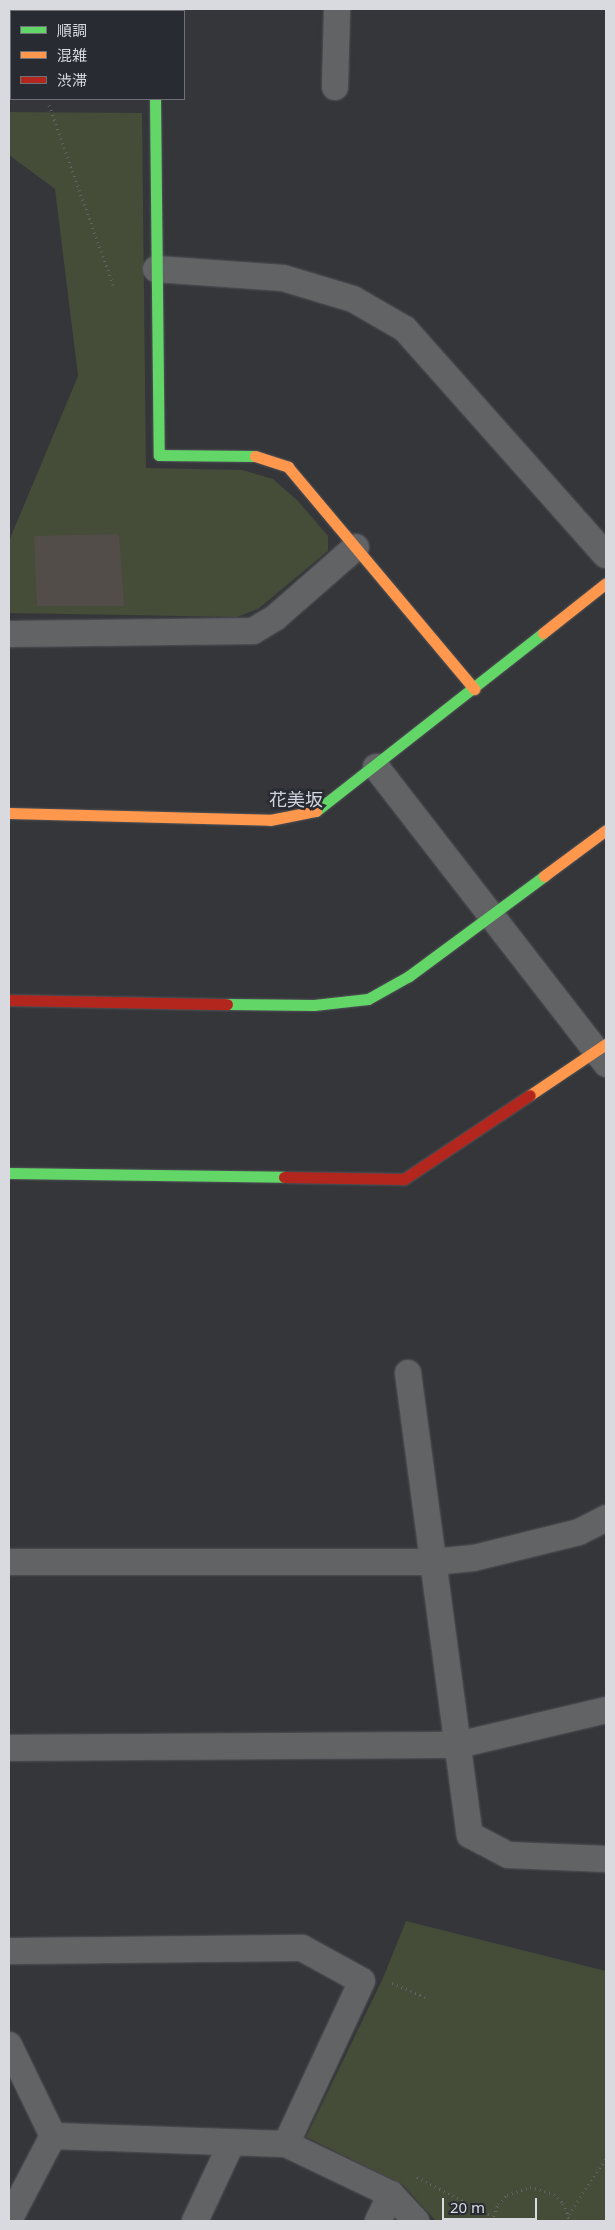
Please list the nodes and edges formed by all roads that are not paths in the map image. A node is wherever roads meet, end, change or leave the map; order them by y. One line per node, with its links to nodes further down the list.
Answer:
1 (337, 9): 2 (street)
2 (335, 87)
3 (155, 100): 4 (street)
4 (156, 269): 5 (street); 6 (street)
5 (356, 547): 8 (street); 9 (street)
6 (606, 556)
7 (606, 583): 9 (street)
8 (9, 634)
9 (474, 689): 10 (street)
10 (376, 767): 11 (street); 13 (street)
11 (9, 813)
12 (606, 830): 13 (street)
13 (490, 914): 14 (street); 15 (street)
14 (9, 1000)
15 (603, 1053): 16 (street)
16 (9, 1174)
17 (408, 1373): 20 (street)
18 (606, 1518): 20 (street)
19 (9, 1562): 20 (street)
20 (433, 1562): 22 (street)
21 (606, 1710): 22 (street)
22 (458, 1745): 23 (street); 24 (street)
23 (9, 1748)
24 (606, 1859)
25 (9, 1951): 29 (street)
26 (9, 2044): 27 (street)
27 (53, 2136): 28 (street); 31 (street)
28 (232, 2142): 29 (street); 32 (street)
29 (286, 2144): 30 (street)
30 (391, 2194): 33 (street); 34 (street)
31 (9, 2220)
32 (195, 2221)
33 (378, 2221)
34 (416, 2221)

